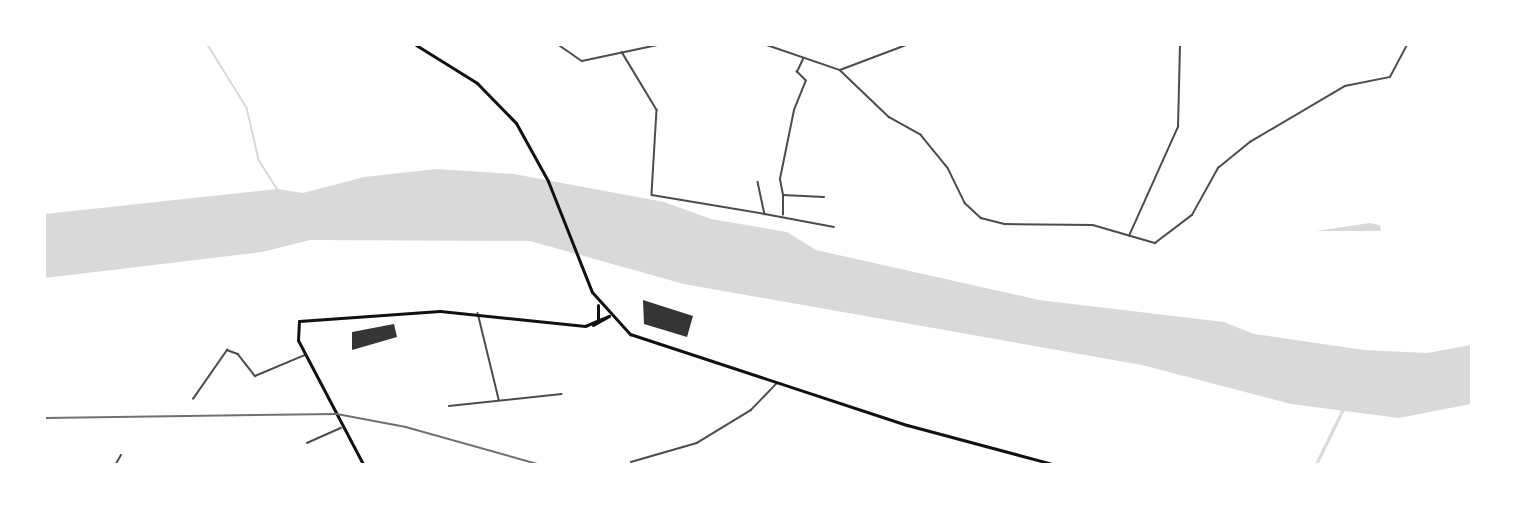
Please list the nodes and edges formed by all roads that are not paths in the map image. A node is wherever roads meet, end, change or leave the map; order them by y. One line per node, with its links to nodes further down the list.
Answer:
1 (416, 45): 18 (main road)
2 (559, 45): 8 (street)
3 (658, 45): 8 (street)
4 (767, 45): 9 (street)
5 (906, 45): 10 (street)
6 (1180, 45): 17 (street)
7 (1407, 45): 17 (street)
8 (622, 52): 14 (street)
9 (803, 59): 10 (street); 12 (street)
10 (840, 70): 17 (street)
11 (758, 182): 14 (street)
12 (783, 195): 13 (street); 15 (street)
13 (824, 197)
14 (765, 214): 15 (street)
15 (783, 216): 16 (street)
16 (834, 227)
17 (1129, 237)
18 (597, 300): 20 (main road); 21 (main road)
19 (478, 313): 22 (main road); 23 (main road); 27 (street)
20 (609, 316): 21 (main road); 22 (main road); 24 (main road)
21 (598, 321): 22 (main road)
22 (591, 326)
23 (306, 355): 26 (street); 29 (main road)
24 (777, 383): 32 (street); 35 (main road)
25 (561, 394): 27 (street)
26 (193, 399)
27 (499, 400): 28 (street)
28 (449, 406)
29 (343, 427): 30 (street); 34 (main road)
30 (307, 443)
31 (121, 455): 33 (street)
32 (631, 462)
33 (116, 464)
34 (363, 464)
35 (1053, 464)

